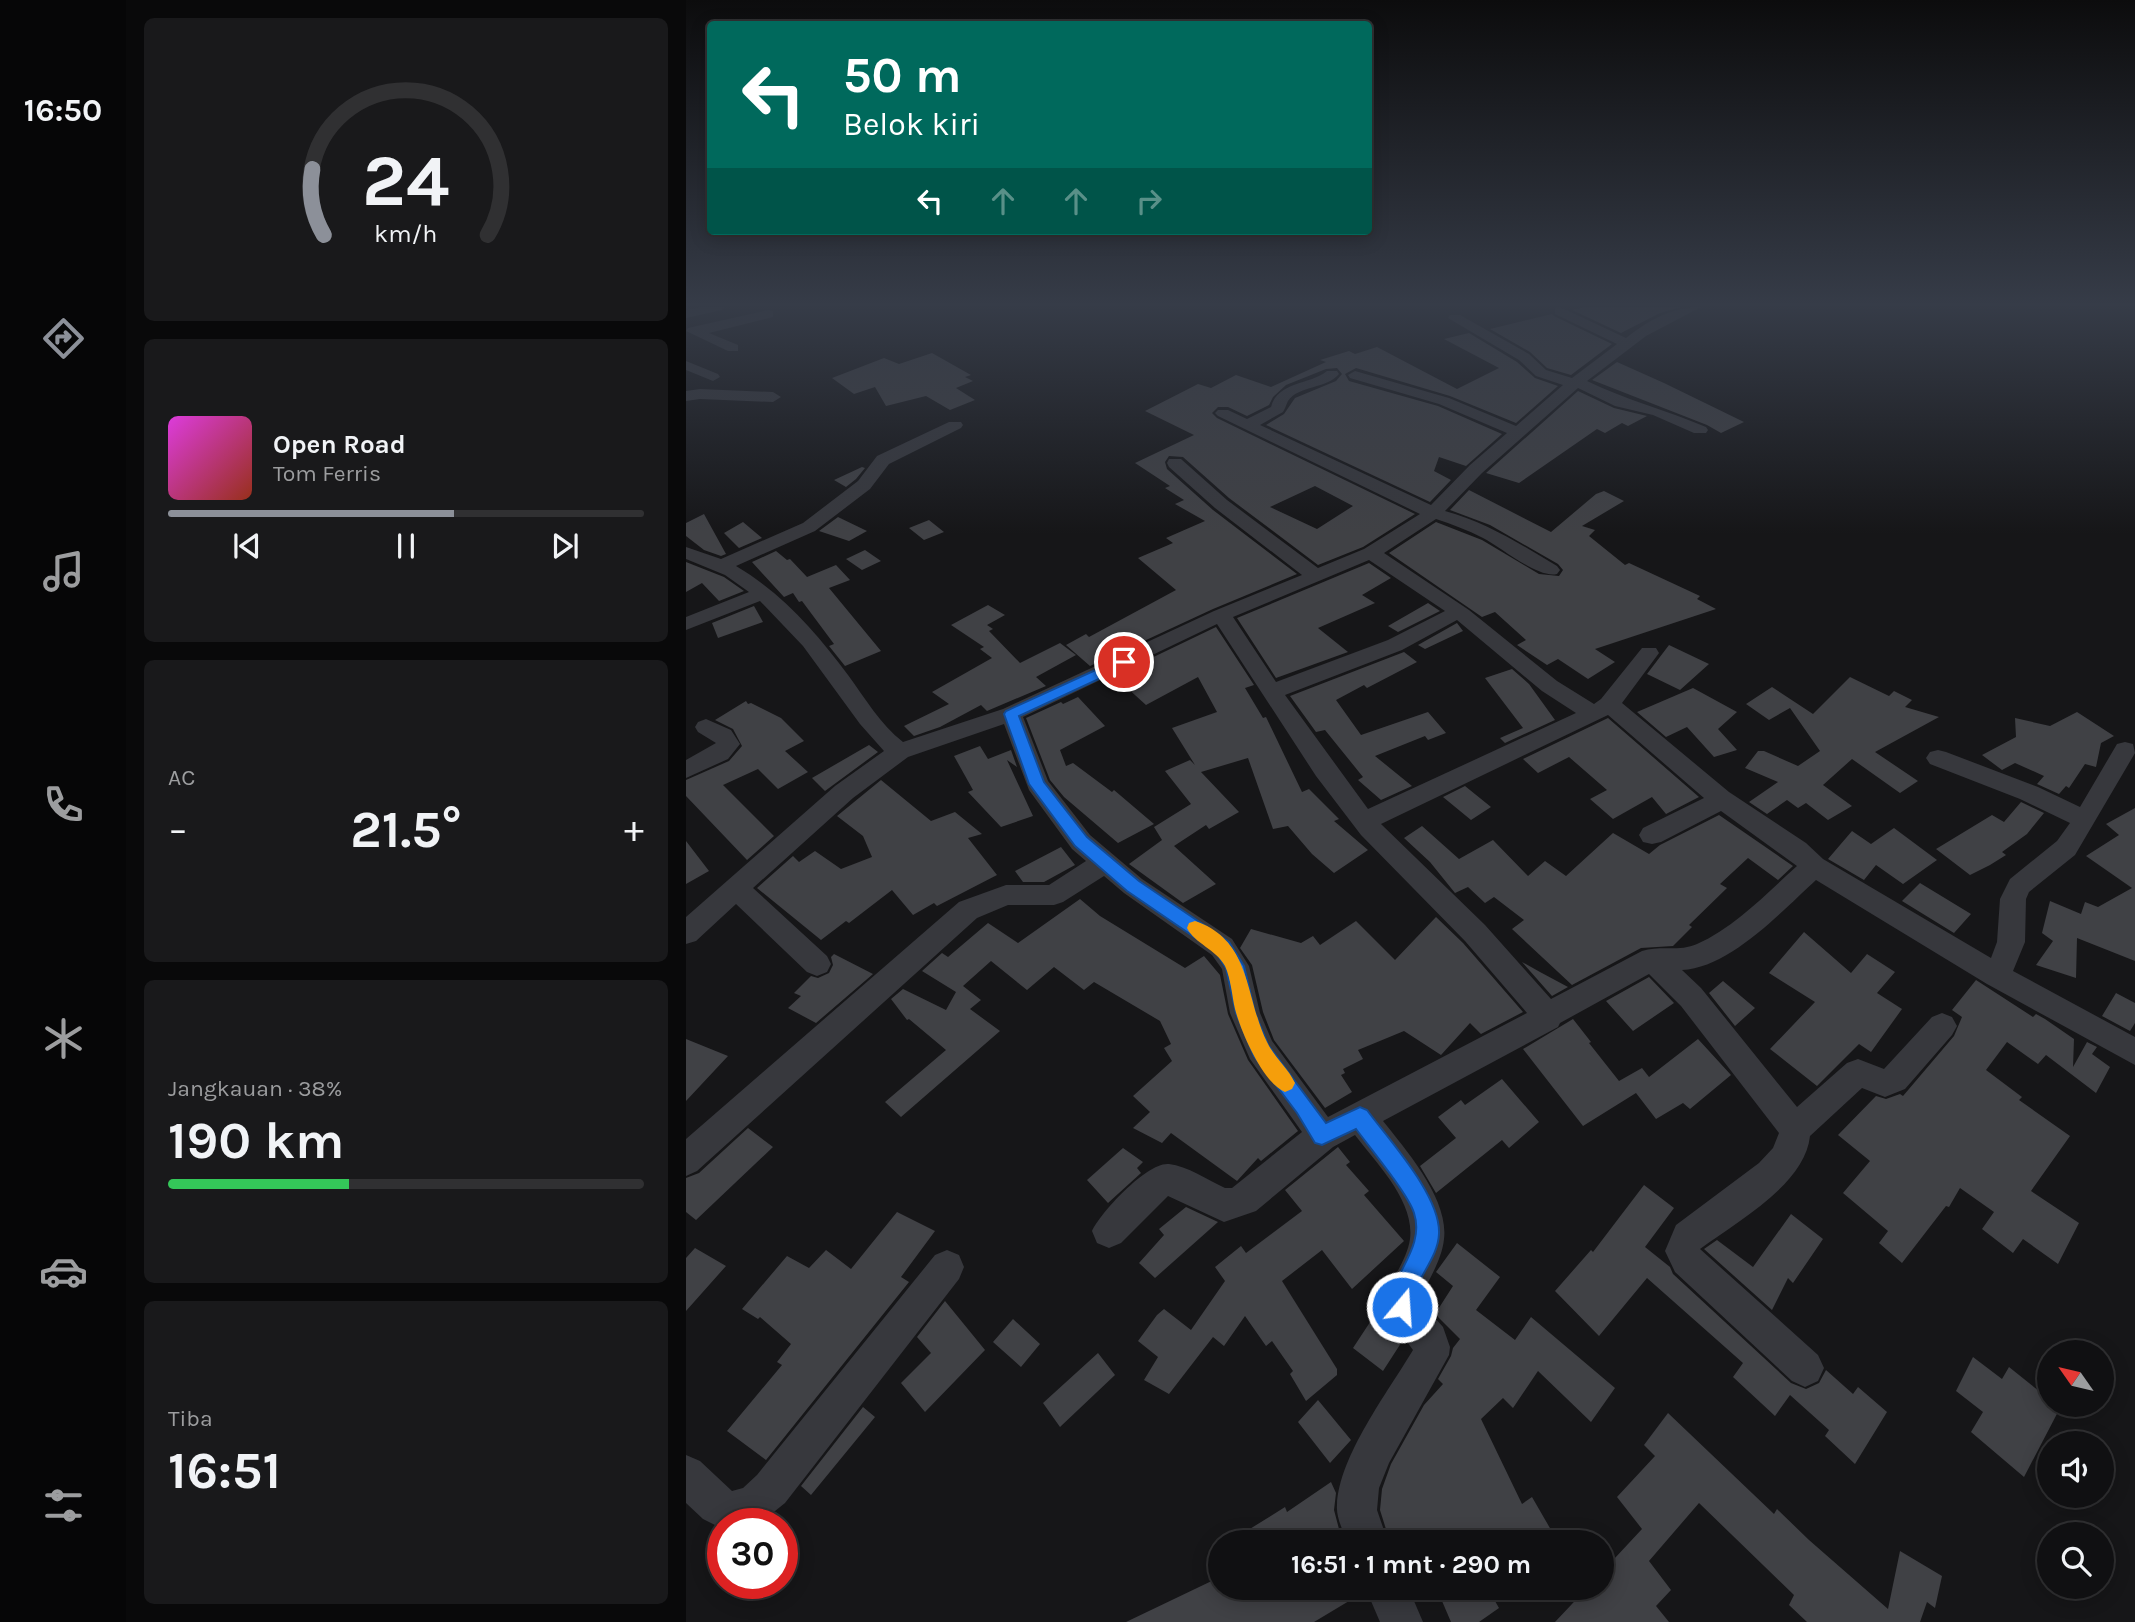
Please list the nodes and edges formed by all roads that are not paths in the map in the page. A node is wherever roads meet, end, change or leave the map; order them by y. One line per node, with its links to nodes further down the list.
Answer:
1 (1310, 383): 8 (street)
2 (1379, 383): 10 (street)
3 (1576, 383): 9 (street); 10 (street)
4 (686, 396): 5 (street)
5 (759, 409)
6 (1223, 413): 8 (street)
7 (955, 425): 15 (street)
8 (1247, 425): 12 (street)
9 (1700, 430)
10 (1518, 432): 12 (street)
11 (1175, 464): 17 (street)
12 (1433, 513): 14 (street); 16 (street)
13 (686, 553): 15 (street)
14 (1371, 553): 17 (street); 19 (street)
15 (723, 565): 18 (street)
16 (1550, 570)
17 (1316, 576): 20 (street)
18 (761, 594): 21 (street); 28 (street)
19 (1458, 612): 23 (street); 24 (street)
20 (1221, 615): 23 (street); 25 (street)
21 (686, 624)
22 (1649, 653): 24 (street)
23 (1273, 691): 32 (street)
24 (1602, 709): 31 (street); 32 (street)
25 (1011, 714): 28 (street); 35 (street)
26 (706, 727): 30 (street)
27 (2125, 750): 33 (street)
28 (900, 751): 37 (street)
29 (1938, 758): 33 (street)
30 (686, 770)
31 (1720, 799): 34 (street); 36 (street)
32 (1366, 820): 42 (street)
33 (2085, 820): 41 (street)
34 (1652, 835)
35 (1105, 862): 47 (street); 48 (street)
36 (1814, 866): 39 (street); 41 (street)
37 (736, 887): 38 (street); 40 (street)
38 (686, 933)
39 (1652, 959): 42 (street); 46 (street)
40 (817, 964)
41 (1997, 976): 44 (street)
42 (1548, 1018): 45 (street)
43 (1942, 1026): 46 (street)
44 (2135, 1052)
45 (1360, 1116): 47 (street); 53 (street)
46 (1795, 1129): 51 (street)
47 (1322, 1136): 49 (street)
48 (686, 1160)
49 (1109, 1231)
50 (947, 1267): 52 (street)
51 (1805, 1368)
52 (686, 1475)
53 (1364, 1530)
54 (1392, 1600): 55 (street)
55 (1402, 1622)

